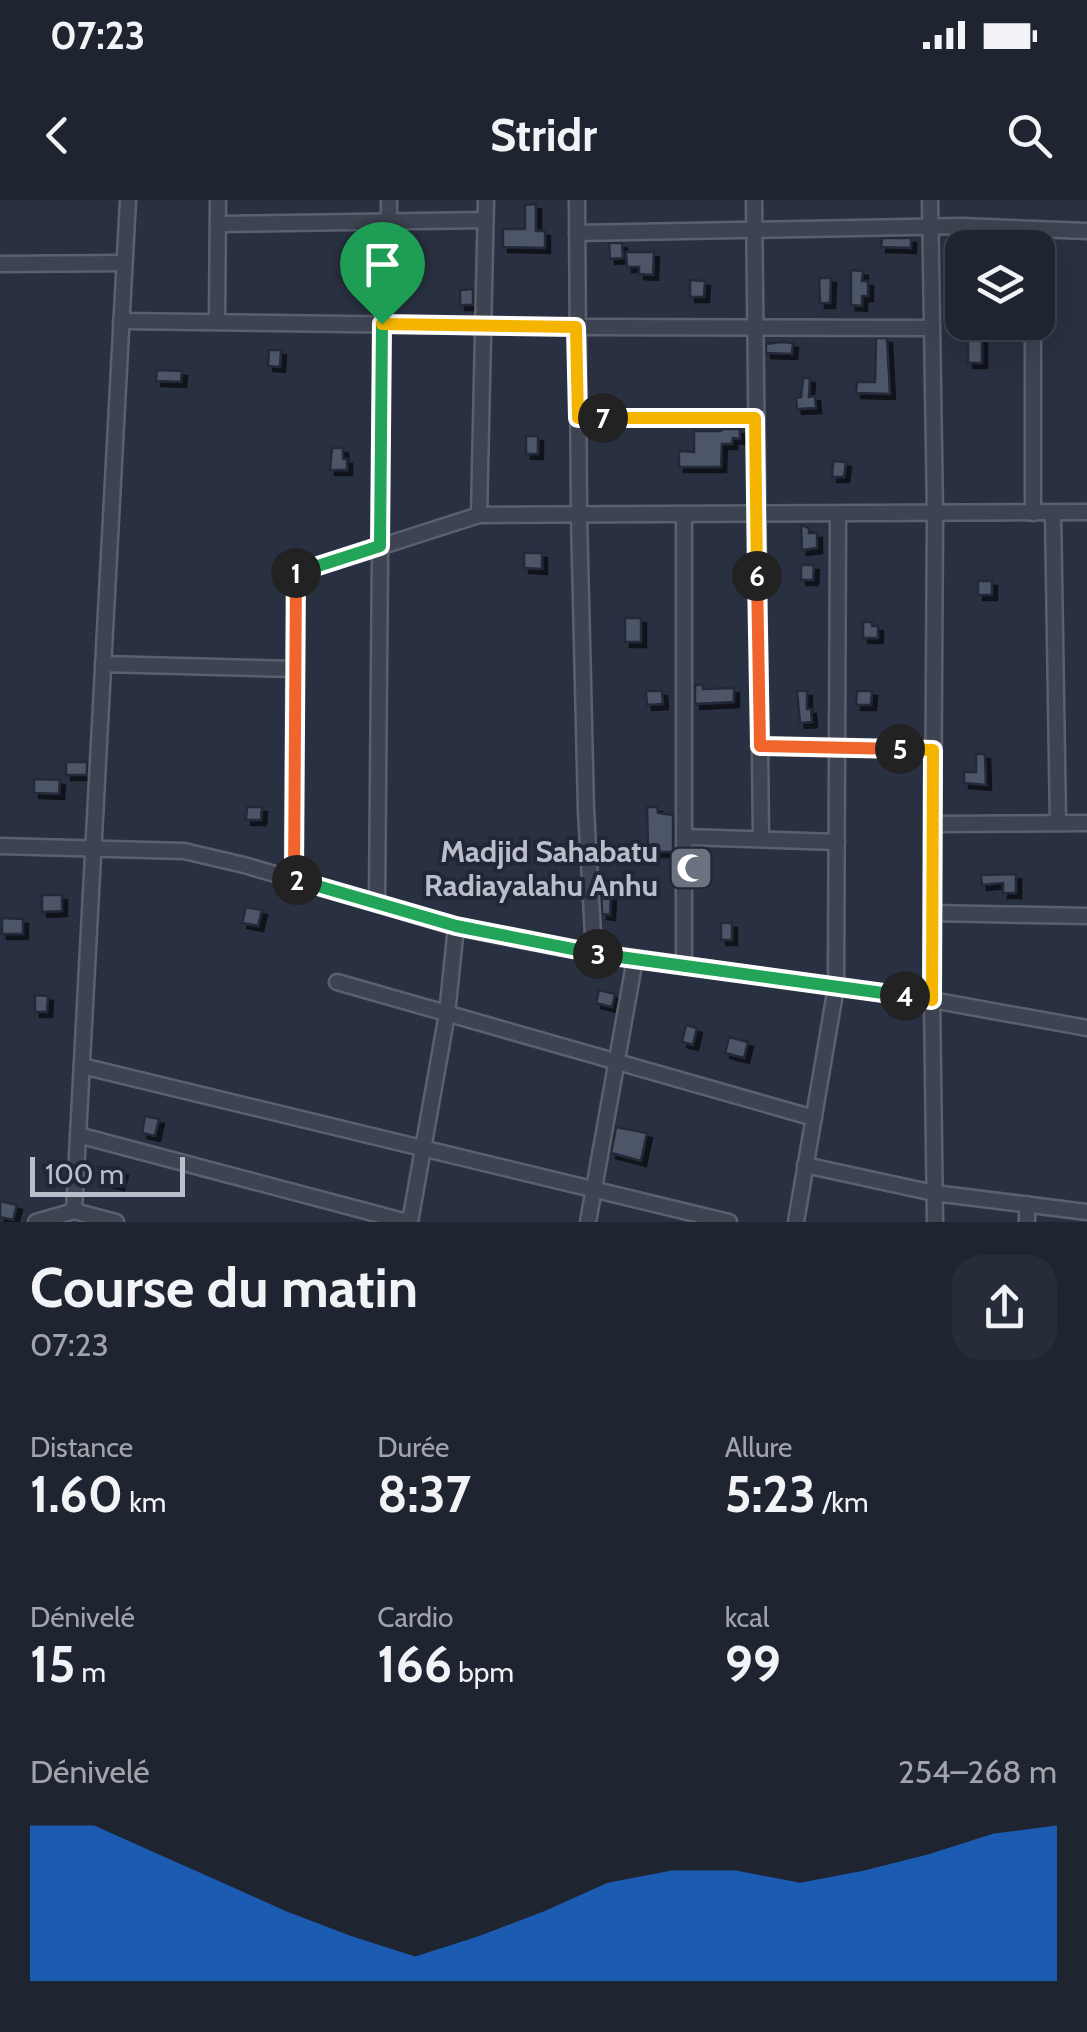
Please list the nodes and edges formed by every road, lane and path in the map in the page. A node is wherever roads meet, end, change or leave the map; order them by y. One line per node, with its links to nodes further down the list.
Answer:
1 (128, 200): 16 (street)
2 (218, 200): 10 (street)
3 (389, 200): 9 (street)
4 (486, 200): 8 (street)
5 (577, 200): 15 (street)
6 (754, 200): 12 (street)
7 (930, 200): 11 (street)
8 (486, 220): 9 (street); 21 (street)
9 (389, 222): 10 (street)
10 (218, 224): 19 (street)
11 (930, 226): 12 (street); 13 (street); 24 (street)
12 (754, 229): 15 (street); 23 (street)
13 (1034, 229): 14 (street)
14 (1087, 231)
15 (578, 233): 22 (street)
16 (124, 263): 17 (street); 18 (street)
17 (0, 264)
18 (121, 321): 19 (street); 38 (street)
19 (217, 322): 20 (street)
20 (382, 324): 21 (street); 37 (street)
21 (483, 326): 22 (street); 34 (street)
22 (576, 327): 23 (street); 26 (street)
23 (754, 328): 24 (street); 27 (street)
24 (932, 328): 33 (street)
25 (1033, 340): 30 (street)
26 (578, 418): 27 (street); 36 (street)
27 (755, 418): 31 (street)
28 (1054, 512): 29 (street); 30 (street); 43 (street)
29 (1087, 512)
30 (1033, 513): 33 (street)
31 (756, 514): 32 (street); 35 (street); 40 (street)
32 (838, 514): 33 (street); 41 (street)
33 (935, 514): 42 (street)
34 (479, 515): 36 (street); 37 (street)
35 (684, 515): 36 (street); 46 (street)
36 (579, 516): 56 (street)
37 (380, 546): 39 (street); 52 (street)
38 (103, 664): 39 (street); 50 (street)
39 (294, 668): 51 (street)
40 (760, 746): 41 (street); 47 (street)
41 (837, 748): 42 (street); 48 (street)
42 (933, 750): 45 (street)
43 (1058, 823): 44 (street); 45 (street)
44 (1087, 823)
45 (933, 824): 53 (street)
46 (685, 837): 47 (street); 58 (street)
47 (761, 840): 48 (street)
48 (837, 842): 60 (street)
49 (0, 846): 50 (street)
50 (93, 848): 51 (street); 65 (street)
51 (294, 879): 52 (street)
52 (377, 904): 55 (street)
53 (932, 913): 54 (street); 61 (street)
54 (1087, 916)
55 (456, 926): 56 (street); 62 (street)
56 (594, 953): 57 (street)
57 (635, 959): 58 (street); 64 (street)
58 (684, 966): 60 (street)
59 (337, 982): 62 (street)
60 (836, 987): 61 (street); 66 (street)
61 (932, 1000): 63 (street); 71 (street)
62 (447, 1014): 64 (street); 68 (street)
63 (1087, 1028)
64 (616, 1062): 66 (street); 70 (street)
65 (82, 1066): 67 (street); 68 (street)
66 (814, 1118): 69 (street)
67 (78, 1135): 73 (street); 77 (street)
68 (423, 1148): 70 (street); 77 (street)
69 (806, 1164): 71 (street); 80 (street)
70 (594, 1189): 78 (street); 79 (street)
71 (934, 1193): 72 (street); 81 (street)
72 (1027, 1204): 74 (street); 82 (street)
73 (74, 1211): 75 (street); 76 (street)
74 (1087, 1212)
75 (36, 1222)
76 (116, 1222)
77 (408, 1222)
78 (588, 1222)
79 (729, 1222)
80 (796, 1222)
81 (934, 1222)
82 (1027, 1222)

